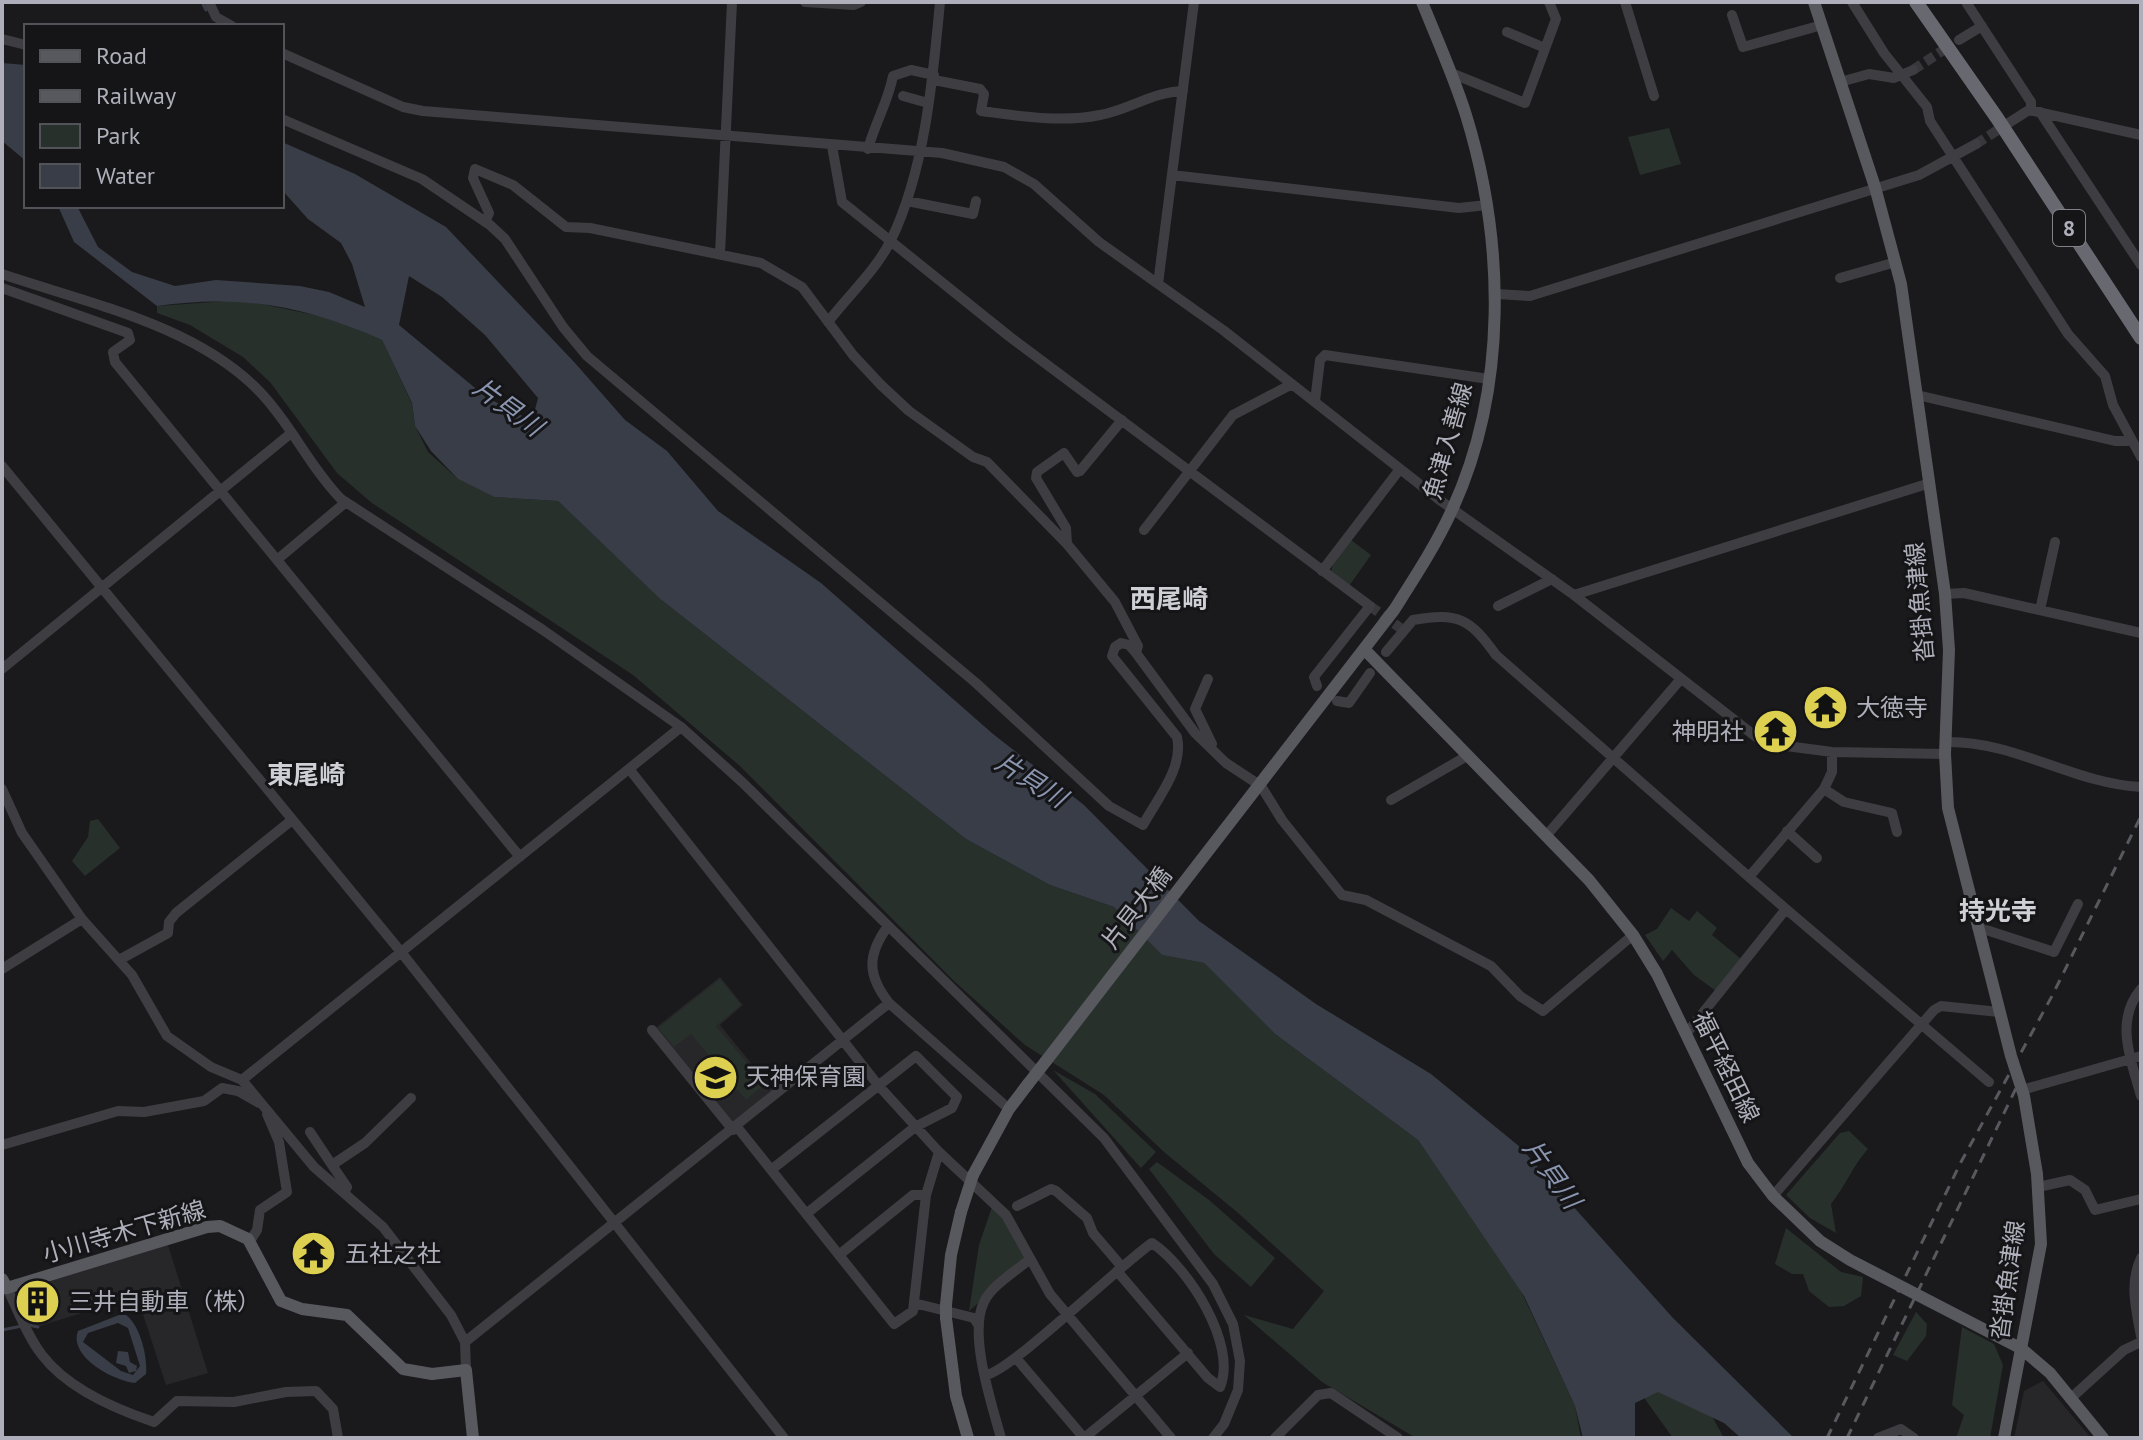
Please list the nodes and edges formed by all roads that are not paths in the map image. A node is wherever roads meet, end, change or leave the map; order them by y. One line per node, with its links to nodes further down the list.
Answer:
1 (209, 2): 15 (street)
2 (732, 2): 36 (street)
3 (805, 2): 4 (street)
4 (861, 2)
5 (940, 2): 26 (street)
6 (1194, 2): 28 (street)
7 (1422, 2): 24 (main road, 魚津入善線)
8 (1549, 2): 22 (street)
9 (1625, 2): 30 (street)
10 (1814, 2): 16 (main road, 沓掛魚津線)
11 (1852, 2): 25 (street)
12 (1916, 2): 58 (highway, 8)
13 (1966, 2): 17 (street)
14 (1732, 15): 16 (street)
15 (228, 24)
16 (1822, 25): 27 (main road, 沓掛魚津線)
17 (1982, 26): 20 (street); 32 (street)
18 (1507, 32): 22 (street)
19 (2, 39): 21 (street)
20 (1959, 40)
21 (24, 44)
22 (1545, 48): 24 (street)
23 (284, 54): 36 (street)
24 (1451, 73): 46 (main road, 魚津入善線)
25 (1908, 73): 27 (street); 41 (street)
26 (934, 78): 28 (street); 31 (street); 39 (street)
27 (1840, 82): 43 (main road, 沓掛魚津線)
28 (1183, 91): 42 (street)
29 (903, 96): 31 (street)
30 (1654, 96)
31 (928, 103): 40 (street)
32 (2035, 111): 34 (street); 35 (street); 51 (street)
33 (284, 120): 47 (street)
34 (2007, 124)
35 (2141, 135)
36 (726, 138): 38 (street); 49 (street)
37 (1976, 144): 41 (street)
38 (832, 146): 39 (street); 48 (street)
39 (868, 149): 40 (street)
40 (918, 151): 44 (street); 54 (street)
41 (1956, 158): 43 (street); 65 (street)
42 (1172, 175): 46 (street); 54 (street)
43 (1875, 187): 50 (main road, 沓掛魚津線); 56 (street)
44 (907, 201): 45 (street); 48 (street)
45 (976, 201)
46 (1487, 205): 56 (main road, 魚津入善線)
47 (485, 222): 49 (street); 88 (street)
48 (890, 243): 57 (street); 63 (street)
49 (720, 254): 57 (street)
50 (1896, 262): 53 (street); 61 (main road, 沓掛魚津線)
51 (2141, 265)
52 (2, 274): 64 (street)
53 (1840, 278)
54 (1158, 284): 60 (street)
55 (2, 288): 71 (street)
56 (1496, 294): 59 (main road, 魚津入善線)
57 (828, 322): 76 (street)
58 (2141, 338)
59 (1489, 379): 62 (street); 73 (main road, 魚津入善線)
60 (1292, 384): 62 (street); 69 (street)
61 (1917, 395): 65 (street); 70 (main road, 沓掛魚津線)
62 (1315, 401): 68 (street)
63 (1122, 420): 69 (street); 76 (street)
64 (290, 434): 71 (street); 72 (street)
65 (2131, 441): 66 (street)
66 (2141, 457)
67 (2, 466): 80 (street)
68 (1400, 469): 73 (street); 78 (street)
69 (1189, 471): 74 (street); 78 (street)
70 (1930, 483): 81 (main road, 沓掛魚津線); 82 (street)
71 (221, 491): 77 (street); 80 (street)
72 (346, 502): 77 (street); 95 (street)
73 (1453, 508): 79 (street); 86 (main road, 魚津入善線)
74 (1144, 530)
75 (2055, 542): 84 (street)
76 (1067, 544): 88 (street)
77 (278, 559): 111 (street)
78 (1322, 571): 93 (street)
79 (1552, 579): 82 (street); 83 (street)
80 (101, 588): 89 (street); 107 (street)
81 (1945, 594): 84 (street); 97 (main road, 沓掛魚津線)
82 (1574, 595): 92 (street)
83 (1498, 606)
84 (2040, 610): 85 (street)
85 (2141, 633)
86 (1364, 649): 99 (main road, 福平経田線); 105 (main road, 魚津入善線)
87 (1386, 652): 100 (street)
88 (1136, 653): 96 (street)
89 (2, 669)
90 (1370, 673): 94 (street)
91 (1208, 679): 96 (street)
92 (1680, 680): 98 (street); 100 (street)
93 (1317, 686)
94 (1337, 701)
95 (681, 727): 101 (street); 117 (street)
96 (1212, 746): 105 (street)
97 (1945, 748): 98 (street); 102 (street); 118 (main road, 沓掛魚津線)
98 (1832, 752): 104 (street)
99 (1467, 756): 106 (street); 110 (main road, 福平経田線)
100 (1612, 758): 110 (street); 113 (street)
101 (630, 770): 111 (street); 129 (street)
102 (2141, 786)
103 (2, 789): 116 (street)
104 (1824, 789): 108 (street); 109 (street)
105 (1257, 790): 119 (street); 138 (main road, 片貝大橋, bridge)
106 (1391, 800)
107 (292, 820): 120 (street); 121 (street)
108 (1787, 831): 112 (street); 113 (street)
109 (1897, 832)
110 (1546, 836): 119 (main road, 福平経田線)
111 (520, 857): 120 (street)
112 (1817, 858)
113 (1749, 877): 115 (street)
114 (2078, 904): 118 (street)
115 (1786, 909): 126 (street); 128 (street)
116 (82, 919): 121 (street); 122 (street)
117 (888, 926): 124 (street); 180 (street)
118 (1977, 927): 125 (main road, 沓掛魚津線)
119 (1633, 935): 128 (main road, 福平経田線)
120 (401, 952): 131 (street); 153 (street)
121 (119, 960): 131 (street)
122 (2, 969)
123 (2141, 989): 130 (street)
124 (889, 1003): 129 (street); 138 (street)
125 (1999, 1012): 126 (street); 134 (main road, 沓掛魚津線)
126 (1922, 1024): 132 (street); 149 (street)
127 (652, 1030): 140 (street)
128 (1686, 1034): 149 (main road, 福平経田線)
129 (844, 1042): 133 (street); 140 (street)
130 (2136, 1057): 134 (street); 135 (street)
131 (242, 1080): 137 (street)
132 (1989, 1082)
133 (878, 1085): 139 (street); 139 (street); 145 (street)
134 (2022, 1090): 146 (main road, 沓掛魚津線)
135 (2141, 1096)
136 (411, 1098): 144 (street)
137 (267, 1108): 142 (street); 147 (street); 154 (street)
138 (1009, 1109): 176 (main road, bridge)
139 (915, 1127): 143 (street); 152 (street)
140 (735, 1128): 145 (street); 153 (street)
141 (310, 1132): 144 (street)
142 (2, 1145)
143 (939, 1152): 148 (street); 157 (street)
144 (332, 1165): 147 (street)
145 (771, 1170): 152 (street)
146 (2038, 1187): 150 (street); 166 (main road, 沓掛魚津線)
147 (344, 1193): 164 (street)
148 (926, 1195): 155 (street); 160 (street)
149 (1773, 1196): 166 (main road, 福平経田線)
150 (2141, 1199)
151 (1017, 1206): 158 (street)
152 (806, 1214): 155 (street)
153 (615, 1224): 164 (street); 175 (street)
154 (250, 1241): 159 (main road, 小川寺木下新線); 169 (main road)
155 (839, 1255): 160 (street)
156 (2141, 1258): 163 (street)
157 (1030, 1259): 161 (street); 162 (street)
158 (1120, 1269): 161 (street); 167 (street); 167 (street)
159 (4, 1286): 174 (street)
160 (914, 1303): 162 (street)
161 (1067, 1312): 168 (street); 171 (street)
162 (980, 1328): 170 (street)
163 (2141, 1336)
164 (465, 1342): 169 (street)
165 (2141, 1342): 172 (street)
166 (2022, 1349): 172 (main road, 福平経田線); 185 (main road, 沓掛魚津線)
167 (1188, 1353): 171 (street)
168 (1016, 1358): 170 (street); 178 (street)
169 (466, 1370): 173 (main road)
170 (985, 1375): 177 (street)
171 (1136, 1396): 178 (street); 179 (street)
172 (2070, 1399): 186 (main road, 福平経田線)
173 (473, 1436)
174 (338, 1438)
175 (784, 1438)
176 (968, 1438)
177 (1001, 1438)
178 (1084, 1438)
179 (1171, 1438)
180 (1213, 1438)
181 (1275, 1438): 182 (street)
182 (1398, 1438)
183 (1878, 1438): 184 (street)
184 (1914, 1438)
185 (2004, 1438)
186 (2103, 1438)

